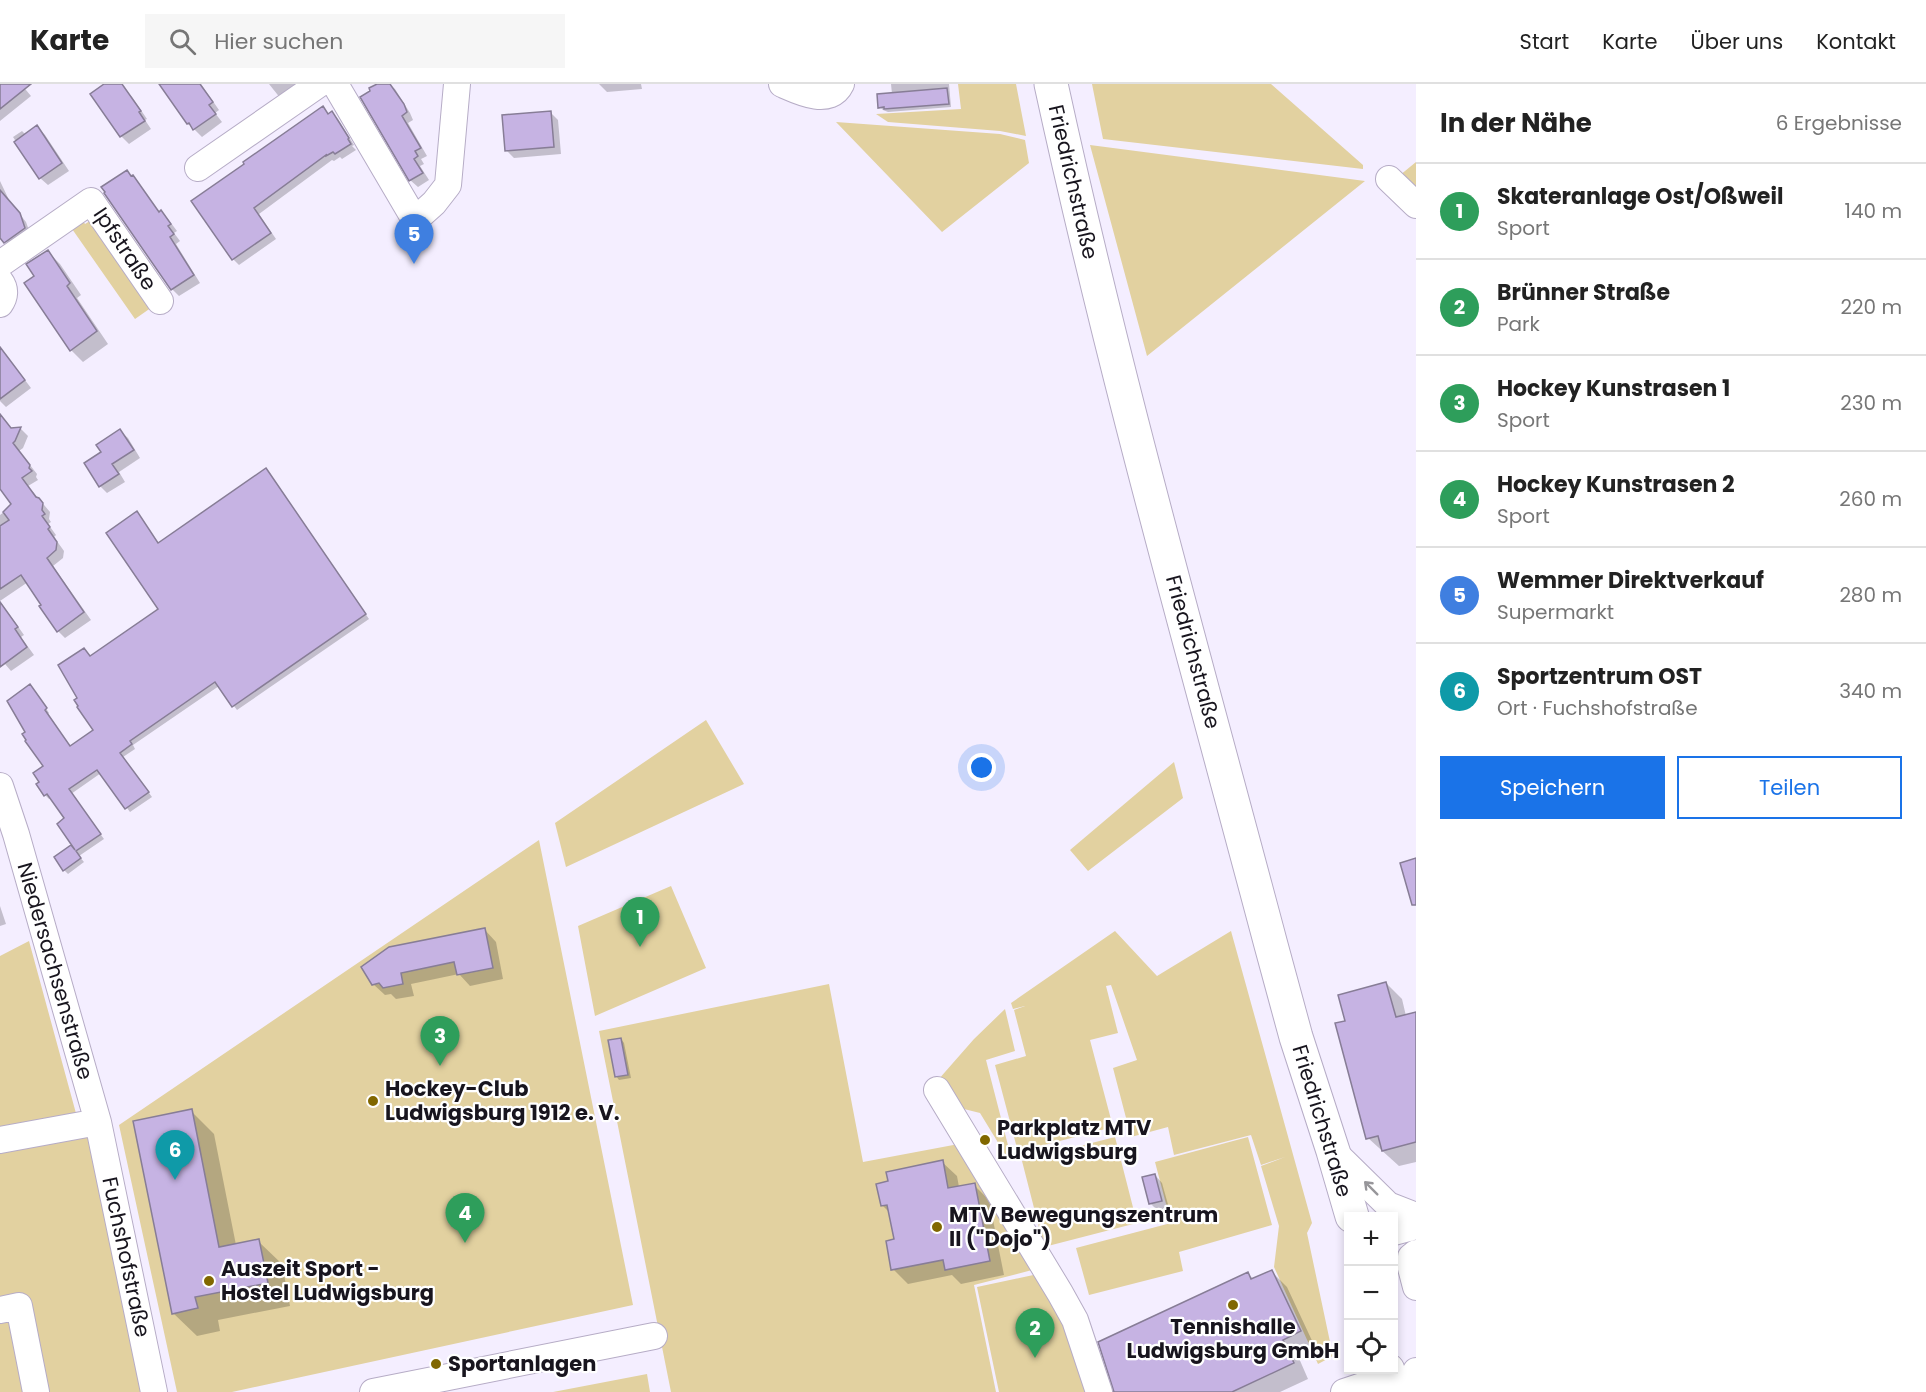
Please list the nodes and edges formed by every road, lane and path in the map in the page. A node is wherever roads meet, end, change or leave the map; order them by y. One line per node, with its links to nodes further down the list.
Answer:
1 (319, 84): 7 (street)
2 (335, 84): 3 (street)
3 (457, 84)
4 (782, 84): 5 (street)
5 (840, 84)
6 (1051, 84): 18 (main road, Friedrichstraße)
7 (198, 168)
8 (1389, 179): 9 (street)
9 (1416, 205)
10 (0, 264): 12 (street, Ipfstraße)
11 (0, 281): 13 (street)
12 (160, 301)
13 (0, 304)
14 (0, 786): 16 (street, Niedersachsenstraße)
15 (938, 1090): 31 (street)
16 (98, 1122): 17 (street); 29 (street, Fuchshofstraße)
17 (0, 1140)
18 (1333, 1151): 19 (main road, Friedrichstraße); 20 (street, one-way to 18)
19 (1351, 1212)
20 (1416, 1216)
21 (1416, 1226): 22 (street)
22 (1398, 1231)
23 (1416, 1253): 24 (street)
24 (1416, 1287)
25 (0, 1310): 28 (street)
26 (654, 1336): 30 (street)
27 (1398, 1380): 32 (street)
28 (36, 1392)
29 (154, 1392)
30 (373, 1392)
31 (1099, 1392)
32 (1344, 1392)

